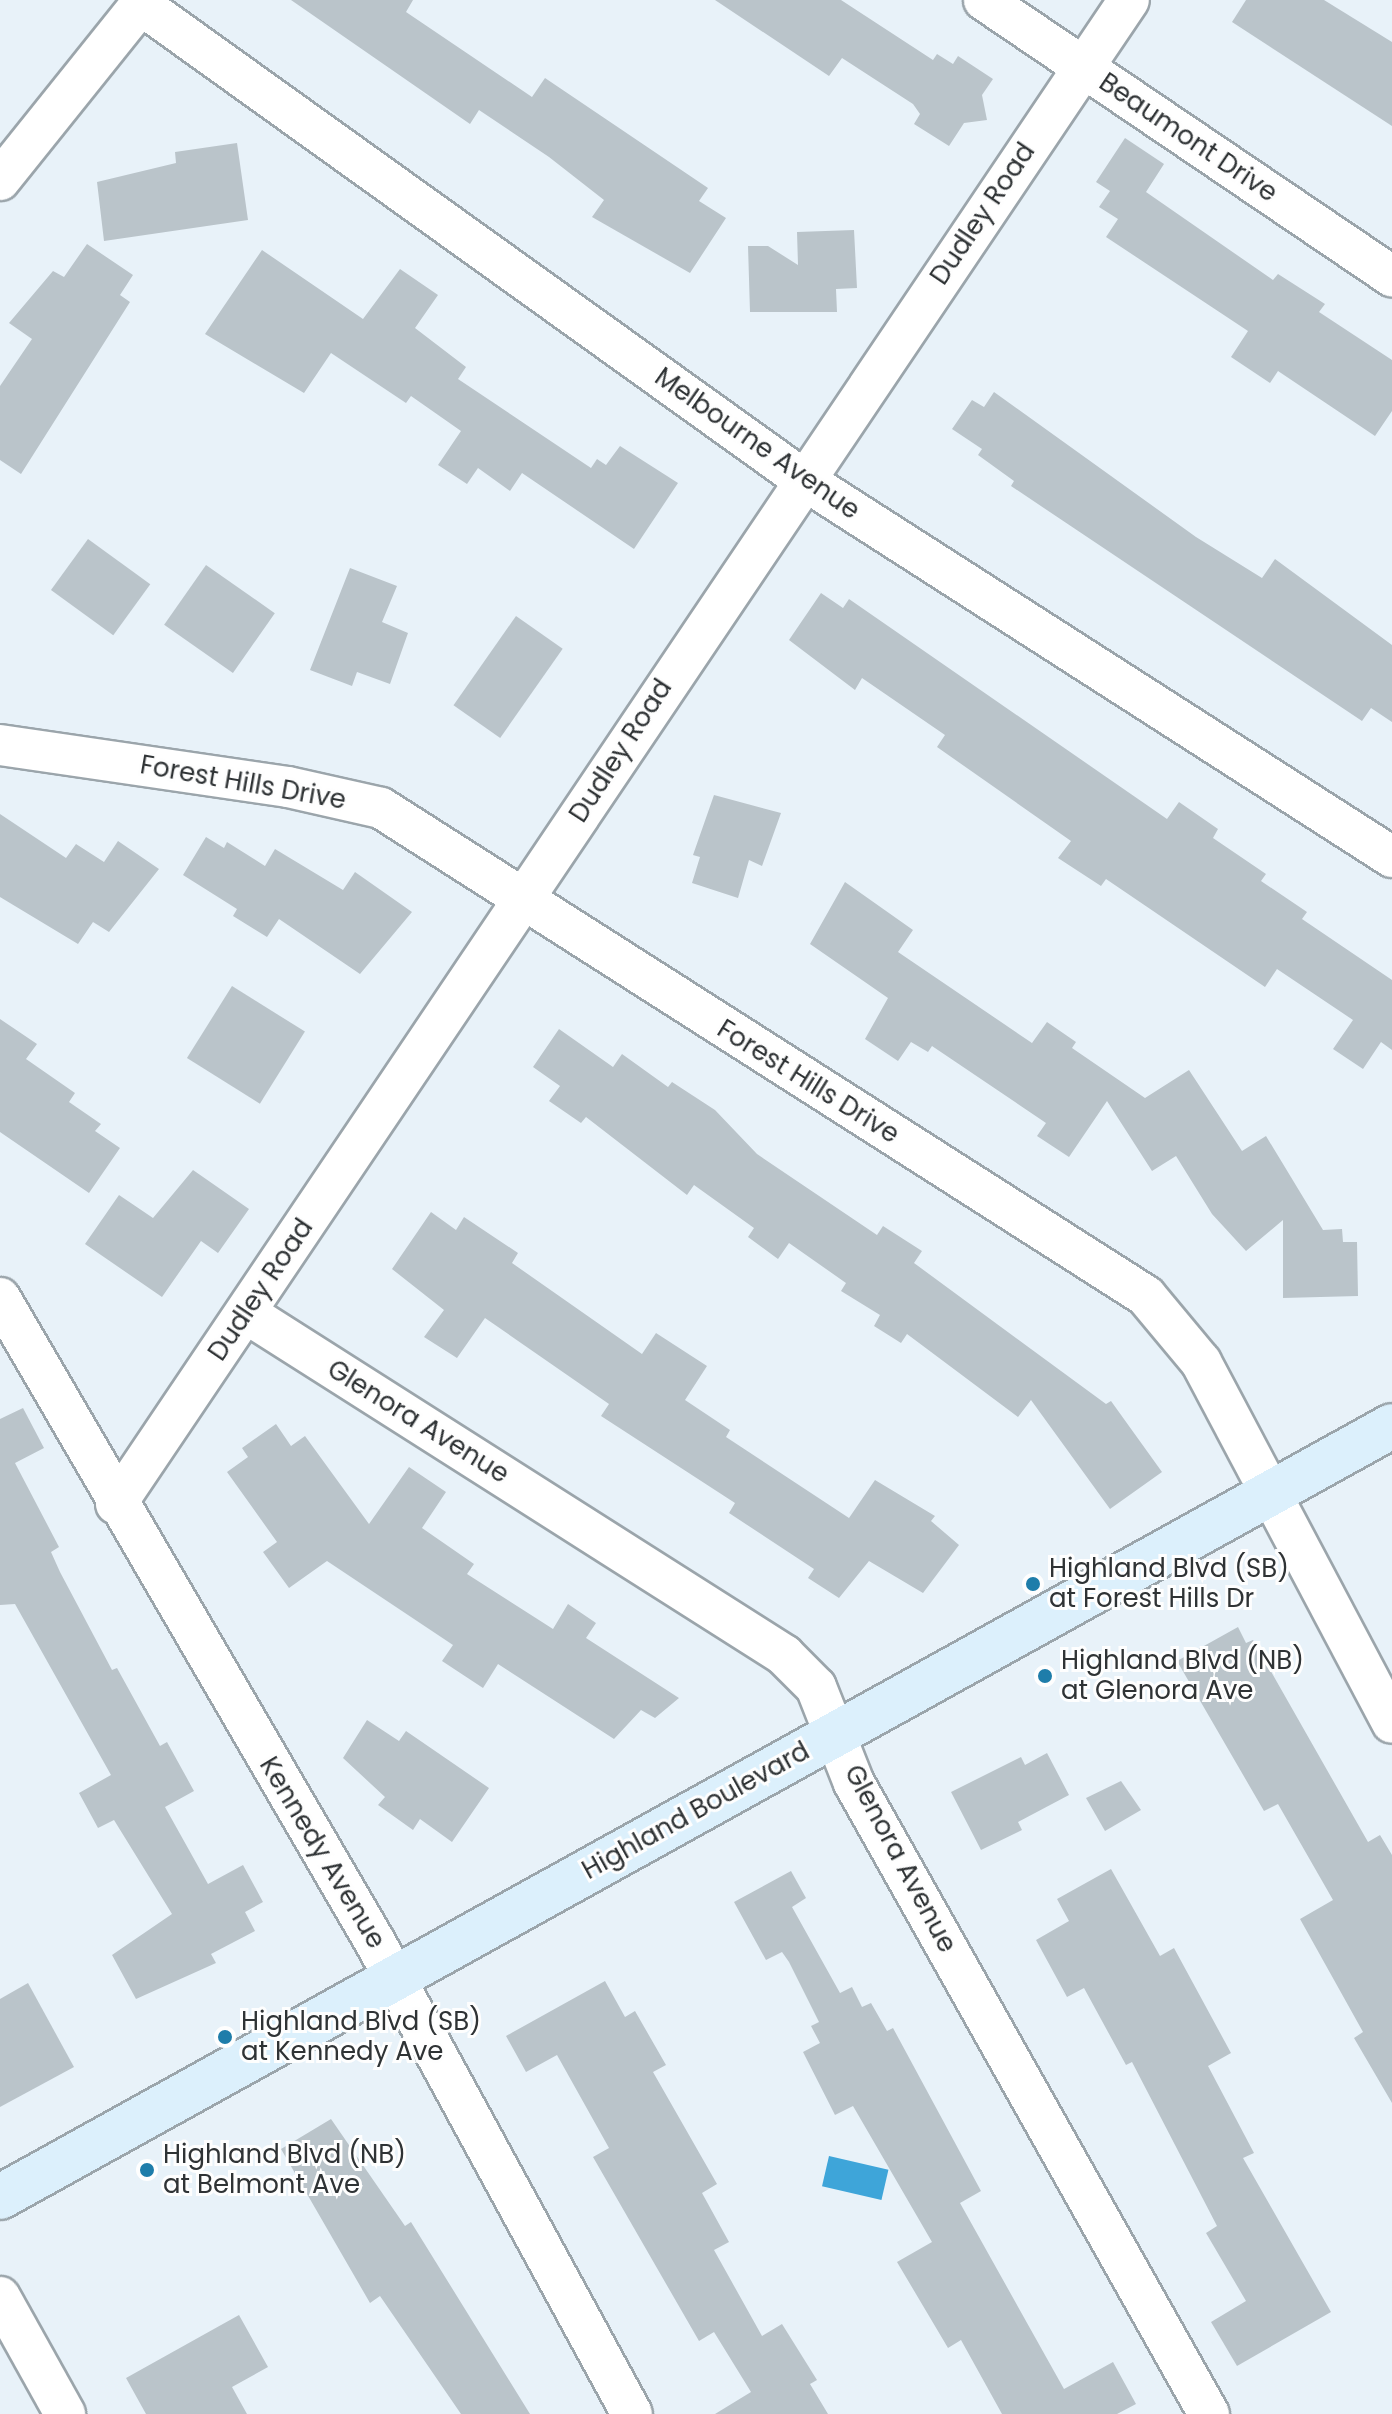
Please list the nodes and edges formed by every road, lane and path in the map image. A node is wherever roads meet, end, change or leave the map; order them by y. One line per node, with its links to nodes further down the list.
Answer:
1 (984, 0): 4 (street, Beaumont Drive)
2 (1129, 0): 4 (street, Dudley Road)
3 (142, 2): 5 (street); 7 (street, Melbourne Avenue)
4 (1083, 68): 6 (street, Beaumont Drive); 7 (street, Dudley Road)
5 (0, 180)
6 (1392, 276)
7 (801, 478): 9 (street, Melbourne Avenue); 10 (street, Dudley Road)
8 (0, 745): 10 (street, Forest Hills Drive)
9 (1392, 857)
10 (522, 901): 12 (street, Dudley Road); 14 (street, Forest Hills Drive)
11 (0, 1298): 15 (street, Kennedy Avenue)
12 (246, 1313): 15 (street, Dudley Road); 17 (street, Glenora Avenue)
13 (1392, 1426): 14 (street, Highland Boulevard)
14 (1272, 1494): 16 (street, Forest Hills Drive); 17 (street, Highland Boulevard)
15 (116, 1504): 18 (street, Kennedy Avenue)
16 (1392, 1723)
17 (837, 1734): 18 (street, Highland Boulevard); 23 (street, Glenora Avenue)
18 (394, 1976): 19 (street, Highland Boulevard); 22 (street, Kennedy Avenue)
19 (0, 2197)
20 (0, 2297): 21 (street)
21 (65, 2414)
22 (632, 2414)
23 (1209, 2414)

